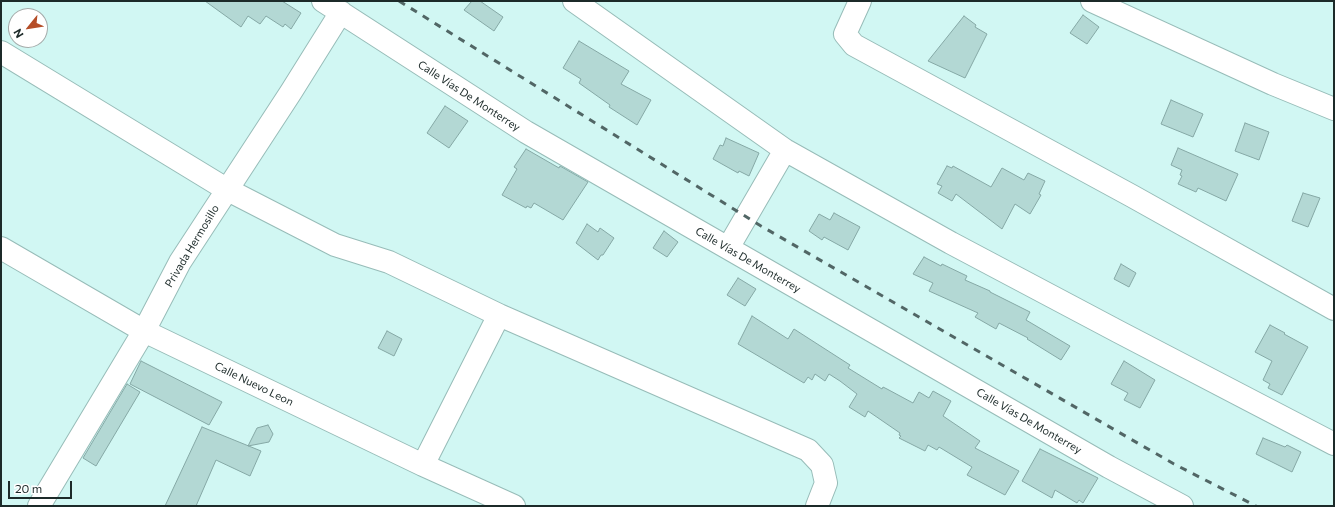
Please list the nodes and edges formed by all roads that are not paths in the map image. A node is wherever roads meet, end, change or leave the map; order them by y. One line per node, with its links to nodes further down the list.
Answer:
1 (323, 1): 5 (street, Calle Vías De Monterrey)
2 (574, 1): 8 (street)
3 (860, 1): 12 (street)
4 (1092, 1): 7 (street)
5 (341, 12): 9 (street, Privada Hermosillo); 11 (street, Calle Vías De Monterrey)
6 (1, 52): 9 (street)
7 (1334, 109)
8 (785, 150): 11 (street); 15 (street)
9 (226, 189): 13 (street); 14 (street, Privada Hermosillo)
10 (1, 248): 14 (street, Calle Nuevo Leon)
11 (728, 248): 20 (street, Calle Vías De Monterrey)
12 (1334, 309)
13 (499, 315): 16 (street); 19 (street)
14 (144, 331): 16 (street, Calle Nuevo Leon); 17 (street, Privada Hermosillo)
15 (1334, 444)
16 (423, 465): 18 (street, Calle Nuevo Leon)
17 (39, 506)
18 (514, 506)
19 (817, 506)
20 (1182, 506)

